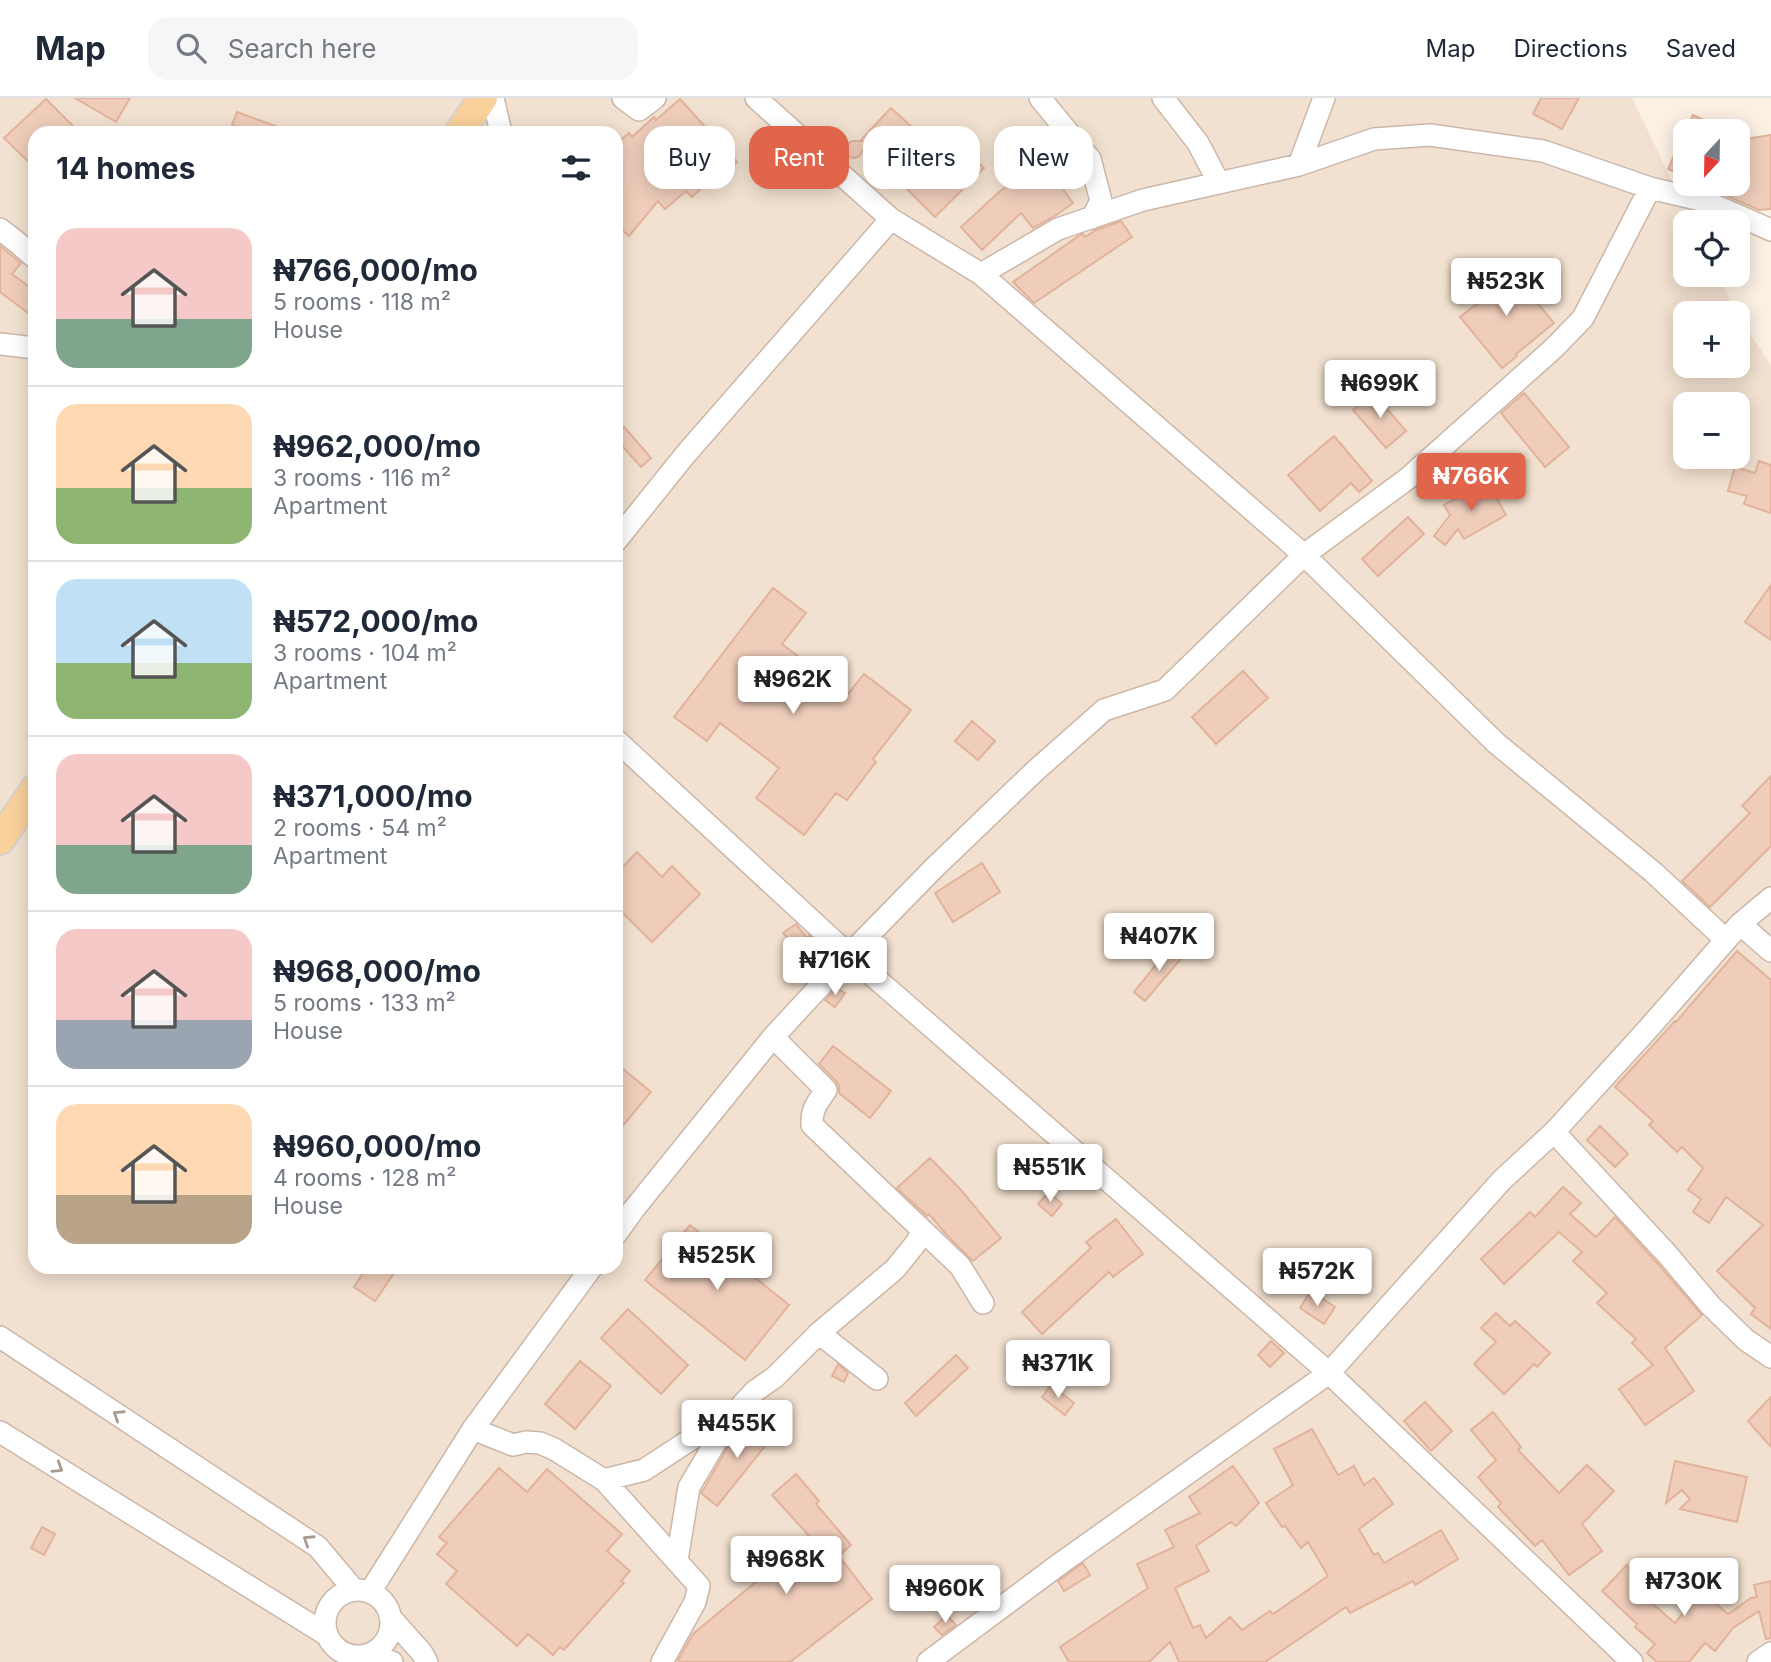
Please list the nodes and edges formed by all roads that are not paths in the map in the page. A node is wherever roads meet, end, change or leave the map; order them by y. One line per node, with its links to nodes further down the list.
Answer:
1 (483, 98): 9 (main road)
2 (493, 98): 10 (street)
3 (623, 98): 4 (street)
4 (655, 98)
5 (756, 98): 15 (street)
6 (1040, 98): 14 (street)
7 (1163, 98): 12 (street)
8 (1324, 98): 11 (street)
9 (464, 126)
10 (499, 126)
11 (1299, 165): 12 (street); 13 (street)
12 (1219, 183): 14 (street)
13 (1650, 188): 17 (street); 23 (street)
14 (1092, 218): 19 (street)
15 (891, 219): 19 (street); 22 (street)
16 (0, 229): 18 (street)
17 (1771, 230)
18 (28, 252)
19 (981, 274): 23 (street)
20 (0, 344): 21 (street)
21 (28, 347)
22 (623, 532)
23 (1304, 555): 28 (street); 30 (street)
24 (623, 746): 30 (street)
25 (28, 799): 26 (main road)
26 (0, 840)
27 (1771, 898): 28 (street)
28 (1733, 932): 29 (street); 32 (street)
29 (1771, 951)
30 (849, 955): 31 (street); 40 (street)
31 (773, 1037): 33 (street); 34 (street)
32 (1554, 1132): 39 (street); 40 (street)
33 (623, 1224)
34 (923, 1231): 36 (street); 37 (street)
35 (587, 1274): 43 (street)
36 (983, 1303)
37 (819, 1333): 41 (street); 42 (street)
38 (0, 1337): 49 (street, one-way to 38)
39 (1771, 1357)
40 (1329, 1373): 57 (street); 58 (street)
41 (877, 1379)
42 (741, 1406): 45 (street); 48 (street)
43 (473, 1429): 46 (street); 49 (street)
44 (0, 1432): 51 (street, one-way to 51)
45 (644, 1470): 46 (street); 47 (street)
46 (604, 1480): 47 (street)
47 (628, 1506): 48 (street)
48 (677, 1560): 56 (street)
49 (362, 1591): 50 (street); 51 (street)
50 (390, 1616): 53 (street); 55 (street)
51 (330, 1648): 53 (street)
52 (1771, 1653): 59 (street)
53 (367, 1655): 54 (street)
54 (392, 1662)
55 (427, 1662)
56 (662, 1662)
57 (928, 1662)
58 (1632, 1662)
59 (1758, 1662)

